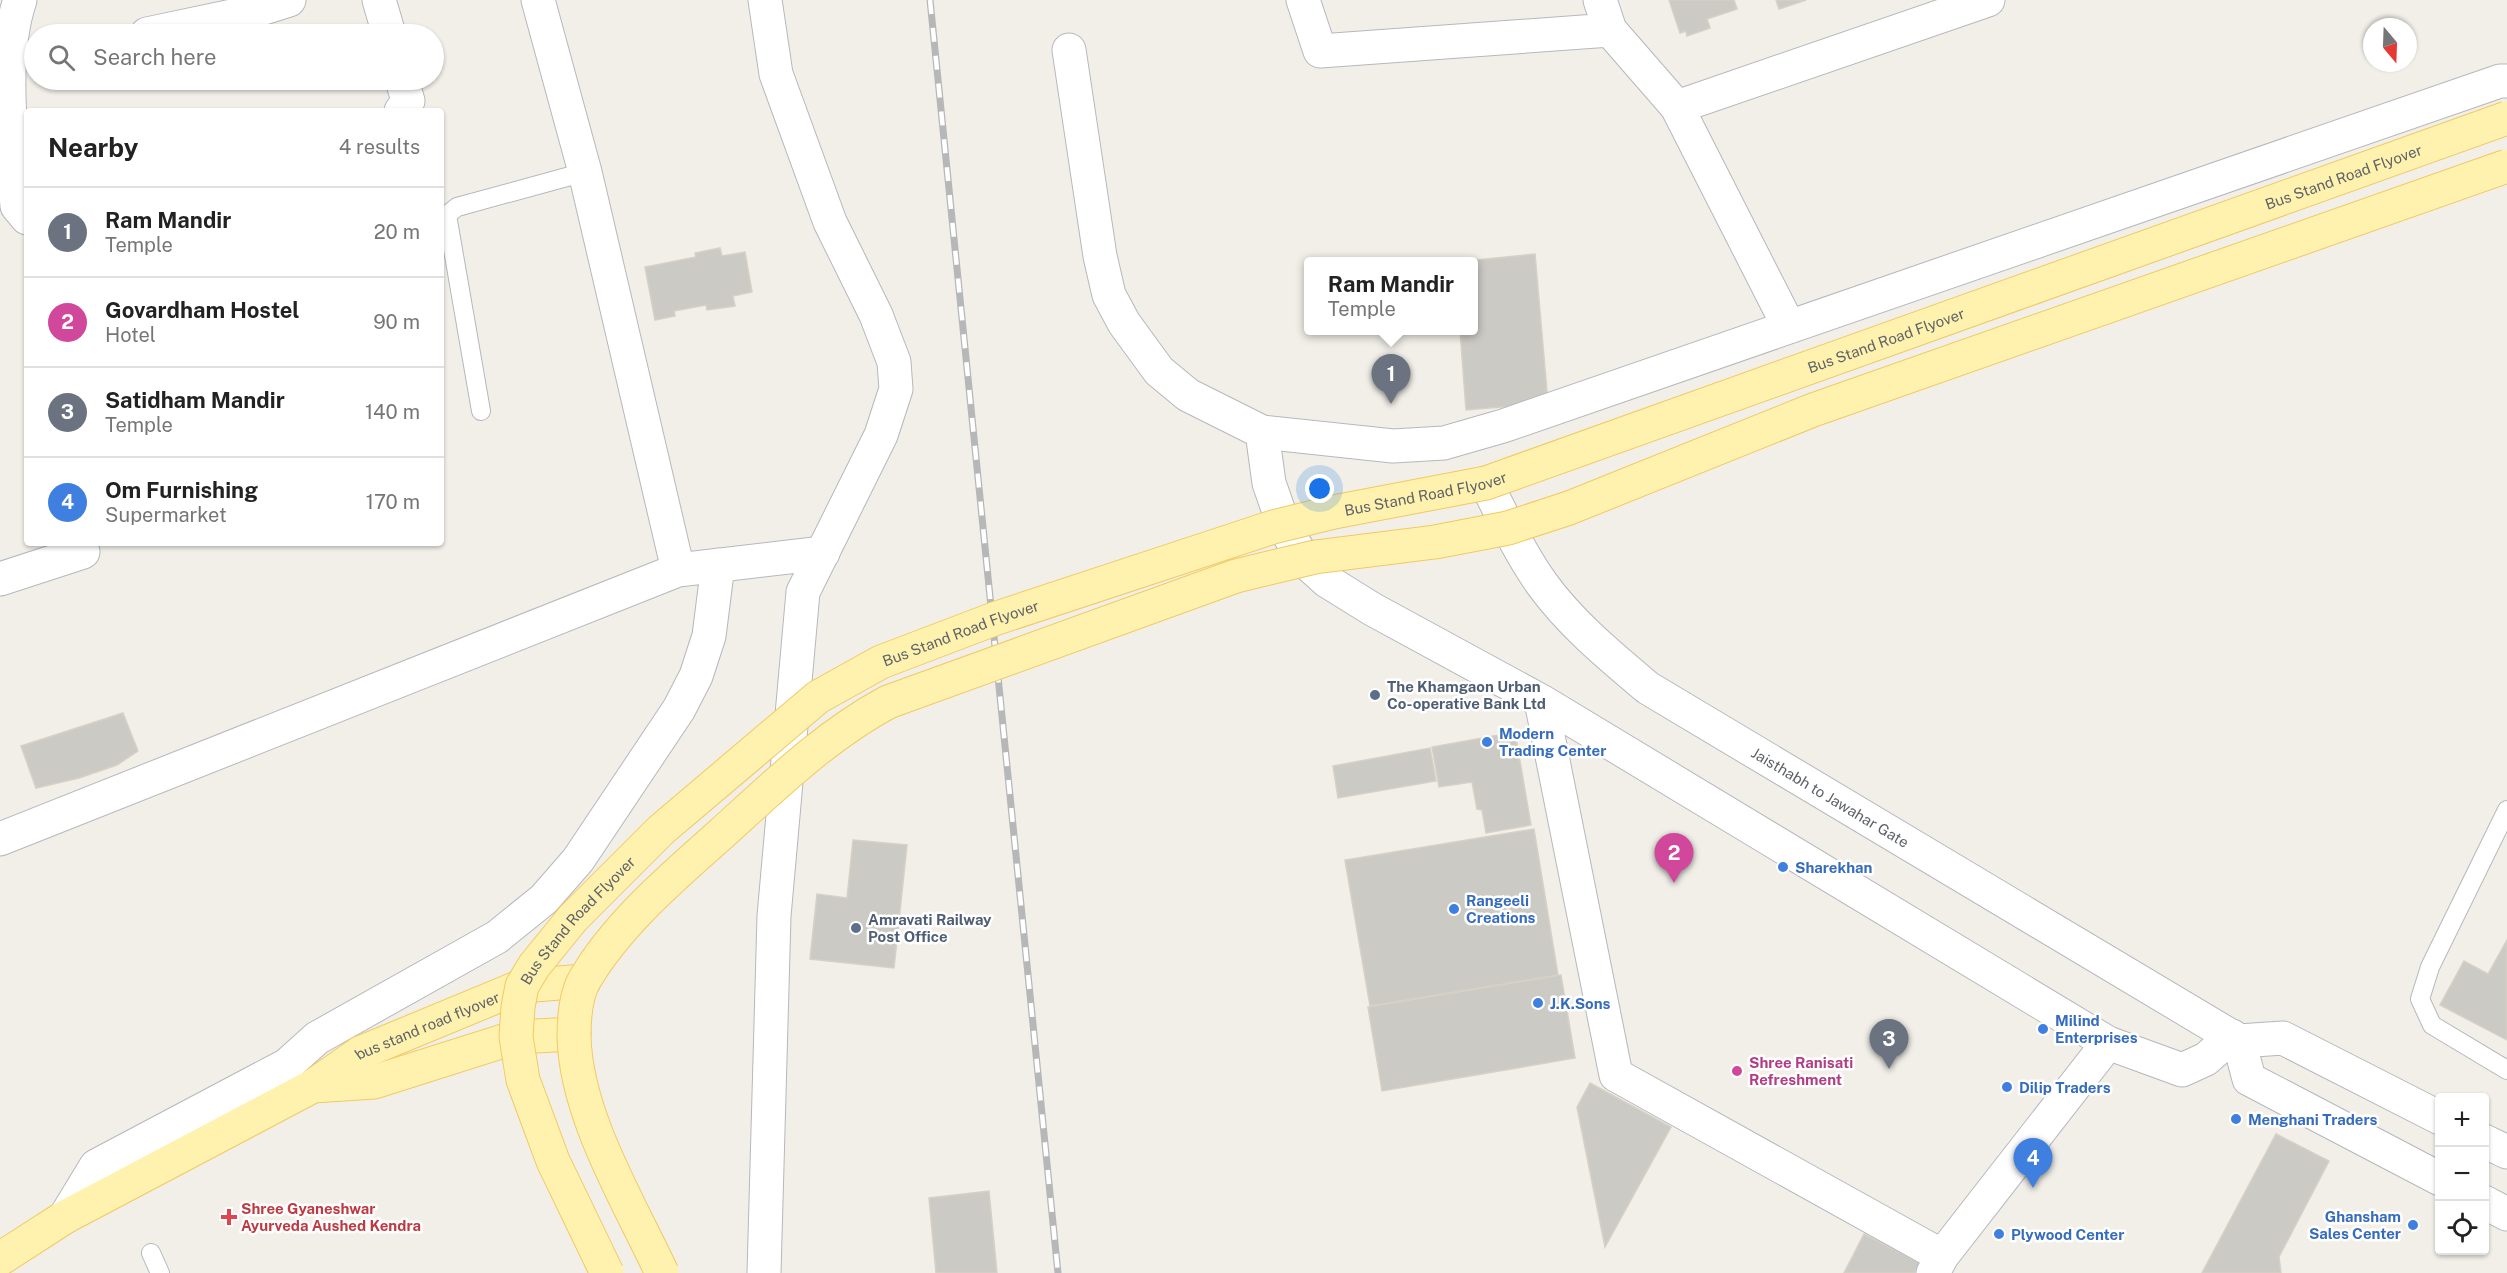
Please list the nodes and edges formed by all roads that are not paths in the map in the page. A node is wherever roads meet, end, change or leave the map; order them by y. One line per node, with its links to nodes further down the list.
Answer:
1 (20, 0): 12 (street)
2 (289, 0): 9 (street)
3 (379, 0): 10 (street)
4 (538, 0): 19 (street)
5 (765, 0): 27 (street)
6 (1303, 0): 8 (street)
7 (1988, 0): 15 (street)
8 (1605, 15): 15 (street)
9 (194, 24)
10 (386, 24)
11 (1069, 50): 23 (street)
12 (21, 67): 20 (street)
13 (2507, 81): 21 (street)
14 (405, 90): 16 (street)
15 (1677, 107): 21 (street)
16 (403, 108)
17 (2507, 118): 24 (main road, Bus Stand Road Flyover, bridge)
18 (2507, 166): 25 (main road, bridge)
19 (585, 172): 22 (lane); 29 (street)
20 (24, 214)
21 (1789, 327): 23 (street)
22 (481, 411)
23 (1262, 432): 31 (street)
24 (1486, 483): 25 (street, Jaisthabh to Jawahar Gate); 35 (main road, Bus Stand Road Flyover, bridge)
25 (1508, 528): 34 (main road, bridge); 38 (street, Jaisthabh to Jawahar Gate)
26 (83, 552): 30 (street)
27 (823, 553): 28 (street); 55 (street)
28 (718, 565): 29 (street); 48 (street)
29 (678, 570): 33 (street)
30 (0, 579)
31 (1541, 701): 39 (street); 51 (street)
32 (2507, 810): 40 (lane)
33 (0, 839)
34 (584, 981): 35 (main road, bus stand road flyover); 36 (main road, bridge)
35 (522, 986): 37 (main road, Bus Stand Road Flyover, bridge); 41 (main road, bus stand road flyover)
36 (574, 1034): 37 (main road, bus stand road flyover); 54 (main road, bridge)
37 (516, 1037): 41 (main road, bus stand road flyover); 53 (main road, Bus Stand Road Flyover, bridge)
38 (2235, 1038): 39 (street); 42 (street); 45 (street)
39 (2108, 1043): 51 (street)
40 (2507, 1070)
41 (313, 1086): 48 (main road, bus stand road flyover)
42 (2435, 1116)
43 (2489, 1143): 44 (street)
44 (2507, 1152)
45 (2435, 1177)
46 (2489, 1205): 47 (street)
47 (2507, 1214)
48 (65, 1217): 50 (main road, bus stand road flyover)
49 (151, 1253): 52 (lane)
50 (0, 1259)
51 (1937, 1265)
52 (160, 1273)
53 (607, 1273)
54 (662, 1273)
55 (764, 1273)

